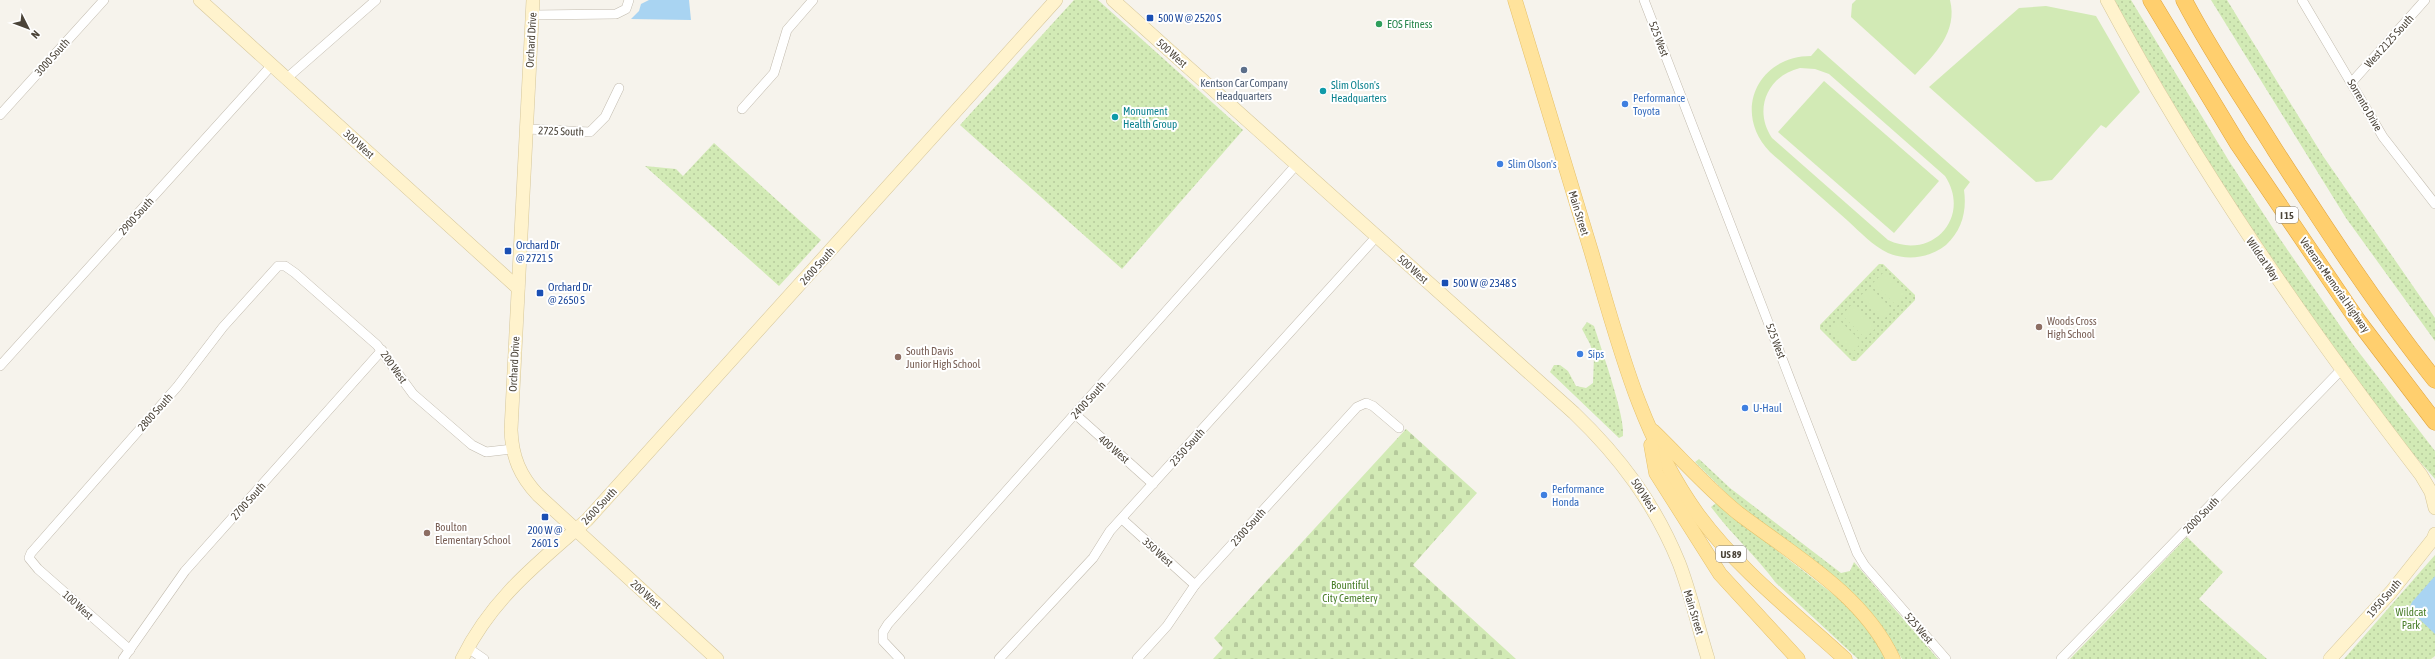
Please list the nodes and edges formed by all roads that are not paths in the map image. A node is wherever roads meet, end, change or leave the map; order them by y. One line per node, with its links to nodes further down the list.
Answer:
1 (104, 0): 22 (street, 3000 South)
2 (200, 0): 17 (street, 300 West)
3 (376, 0): 18 (street)
4 (533, 0): 16 (street, Orchard Drive)
5 (629, 0): 16 (street)
6 (814, 0): 21 (street)
7 (1056, 0): 41 (street, 2600 South)
8 (1113, 0): 24 (street, 500 West)
9 (1515, 0): 35 (main road, Main Street / US 89)
10 (1644, 0): 58 (street, 525 West)
11 (2107, 0): 31 (street, Wildcat Way)
12 (2151, 0): 34 (highway, Veterans Memorial Highway / I 15)
13 (2184, 0): 32 (highway, I 15)
14 (2302, 0): 19 (street, Sorrento Drive)
15 (2426, 0): 19 (street, West 2125 South)
16 (533, 15): 23 (street, Orchard Drive)
17 (272, 65): 18 (street, 300 West); 30 (street, 2900 South)
18 (286, 78): 28 (street, 300 West)
19 (2352, 82): 25 (street, Sorrento Drive)
20 (619, 88): 23 (street, 2725 South)
21 (742, 109)
22 (0, 115)
23 (527, 129): 28 (street, Orchard Drive)
24 (1297, 164): 26 (street, 500 West); 33 (street, 2400 South)
25 (2435, 204)
26 (1377, 236): 38 (street, 2350 South); 44 (street, 500 West)
27 (280, 265): 29 (street, 200 West); 43 (street, 2800 South)
28 (518, 288): 37 (street, Orchard Drive)
29 (382, 350): 37 (street, 200 West); 46 (street, 2700 South)
30 (0, 366)
31 (2341, 370): 39 (street, Wildcat Way); 59 (street, 2000 South)
32 (2435, 380)
33 (1075, 414): 38 (street, 400 West); 51 (street, 2400 South)
34 (2435, 422)
35 (1647, 425): 55 (main road); 56 (main road, US 89); 57 (main road)
36 (1399, 428): 45 (street, 2300 South)
37 (512, 449): 41 (street, Orchard Drive)
38 (1154, 484): 40 (street, 2350 South)
39 (2435, 508)
40 (1122, 519): 45 (street, 350 West); 52 (street, 2350 South)
41 (576, 530): 47 (street); 50 (street, 200 West)
42 (2435, 534): 60 (street, 1950 South)
43 (29, 558): 46 (street, 100 West)
44 (1680, 565): 54 (street, Main Street)
45 (1195, 585): 53 (street, 2300 South)
46 (130, 650): 48 (street, 2700 South)
47 (465, 654): 49 (street)
48 (123, 659)
49 (484, 659)
50 (717, 659)
51 (900, 659)
52 (999, 659)
53 (1137, 659)
54 (1708, 659)
55 (1798, 659)
56 (1845, 659)
57 (1893, 659)
58 (1946, 659)
59 (2061, 659)
60 (2330, 659)

